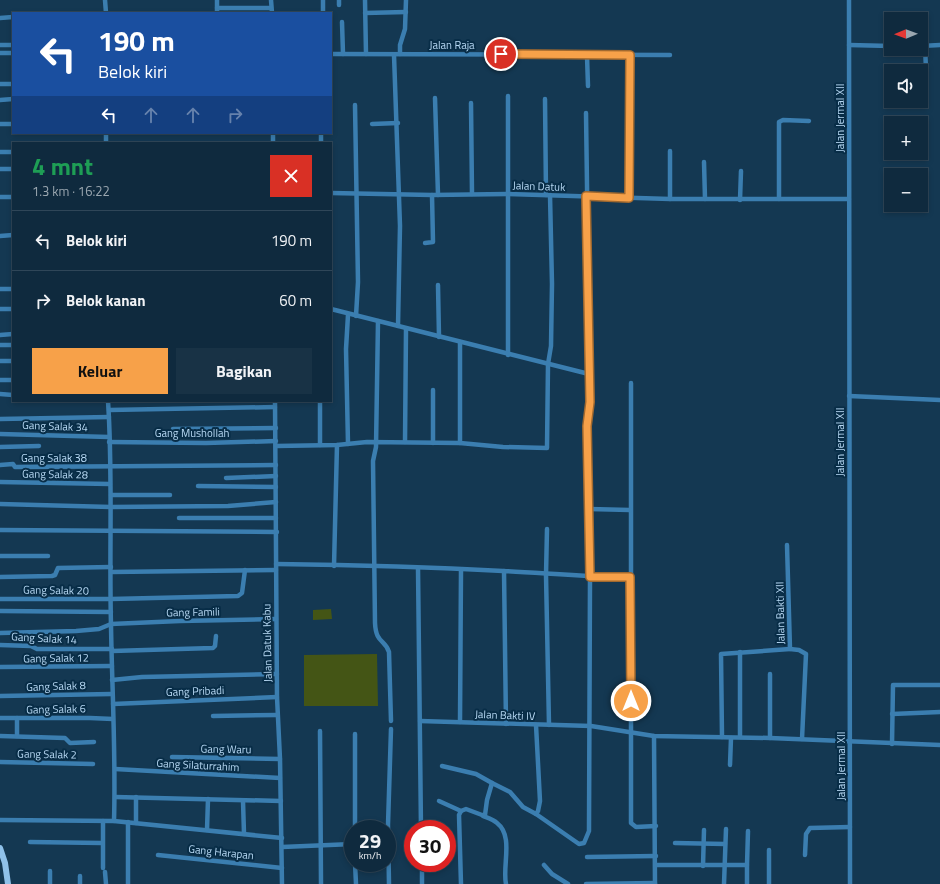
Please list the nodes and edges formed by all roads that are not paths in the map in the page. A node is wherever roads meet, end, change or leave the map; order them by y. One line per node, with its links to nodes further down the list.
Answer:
1 (105, 0): 10 (street)
2 (217, 0): 9 (street)
3 (271, 0): 8 (street)
4 (323, 0): 11 (street)
5 (365, 0): 13 (street)
6 (406, 0): 12 (street)
7 (849, 0): 19 (street, Jalan Jermal XII)
8 (271, 10): 9 (street)
9 (217, 11)
10 (106, 12)
11 (323, 12)
12 (406, 12): 13 (street); 28 (street)
13 (365, 13): 27 (street)
14 (12, 17): 15 (street)
15 (0, 18)
16 (342, 22): 26 (street)
17 (0, 45): 18 (street)
18 (12, 45)
19 (849, 45): 21 (street); 70 (street, Jalan Jermal XII)
20 (940, 45): 22 (street)
21 (884, 46)
22 (928, 46)
23 (0, 53): 24 (street)
24 (12, 53)
25 (332, 54): 26 (street, Jalan Raja)
26 (343, 54): 27 (street, Jalan Raja)
27 (366, 54): 29 (street, Jalan Raja)
28 (400, 54): 29 (street, Jalan Raja); 32 (street, Jalan Raja)
29 (394, 55): 45 (street)
30 (630, 55): 31 (street, Jalan Raja); 32 (street, Jalan Raja); 67 (street)
31 (670, 55)
32 (587, 57): 35 (street)
33 (0, 84): 34 (street)
34 (12, 84)
35 (588, 86)
36 (508, 96): 60 (street)
37 (435, 98): 62 (street)
38 (12, 99): 40 (street)
39 (545, 99): 63 (street)
40 (0, 100)
41 (471, 103): 59 (street)
42 (355, 105): 56 (street)
43 (586, 113): 64 (street)
44 (809, 121): 72 (street)
45 (398, 123): 48 (street); 58 (street)
46 (0, 124): 47 (street)
47 (12, 124)
48 (372, 124)
49 (670, 151): 68 (street)
50 (0, 152): 51 (street)
51 (12, 152)
52 (704, 162): 69 (street)
53 (0, 169): 54 (street)
54 (12, 169)
55 (741, 171): 71 (street)
56 (357, 192): 57 (street, Jalan Datuk); 58 (street, Jalan Datuk); 83 (street)
57 (332, 193)
58 (398, 194): 61 (street, Jalan Datuk); 85 (street)
59 (472, 194): 60 (street, Jalan Datuk); 62 (street, Jalan Datuk)
60 (508, 194): 63 (street, Jalan Datuk); 93 (street)
61 (432, 195): 62 (street, Jalan Datuk); 75 (street)
62 (438, 195)
63 (548, 195): 64 (street, Jalan Datuk); 96 (street)
64 (586, 196): 67 (street, Jalan Datuk); 97 (street)
65 (0, 197): 66 (street)
66 (12, 197)
67 (629, 198): 68 (street, Jalan Datuk)
68 (670, 199): 69 (street, Jalan Datuk)
69 (705, 199): 71 (street, Jalan Datuk)
70 (849, 199): 72 (street, Jalan Datuk); 104 (street, Jalan Jermal XII)
71 (740, 200): 72 (street, Jalan Datuk)
72 (779, 200)
73 (0, 236): 74 (street)
74 (12, 236)
75 (425, 243)
76 (438, 285): 89 (street)
77 (0, 289): 78 (street)
78 (12, 289)
79 (0, 309): 80 (street)
80 (12, 309)
81 (332, 309): 82 (street)
82 (348, 315): 83 (street); 121 (street)
83 (356, 316): 84 (street)
84 (378, 321): 85 (street); 117 (street)
85 (398, 326): 86 (street)
86 (406, 329): 89 (street); 118 (street)
87 (12, 334): 88 (street)
88 (0, 335)
89 (439, 337): 90 (street)
90 (460, 342): 93 (street); 120 (street)
91 (0, 345): 92 (street)
92 (12, 345)
93 (508, 355): 96 (street)
94 (0, 361): 95 (street)
95 (12, 361)
96 (548, 364): 97 (street); 120 (street, Gang Mushollah)
97 (589, 374): 141 (street)
98 (0, 380): 99 (street)
99 (12, 380)
100 (631, 383): 142 (street)
101 (433, 390): 119 (street)
102 (0, 394): 103 (street)
103 (12, 395)
104 (849, 396): 105 (street); 214 (street, Jalan Jermal XII)
105 (940, 400)
106 (108, 402): 110 (street)
107 (275, 402): 109 (street, Jalan Datuk Kabu)
108 (320, 402): 123 (street)
109 (275, 407): 110 (street); 113 (street, Jalan Datuk Kabu)
110 (109, 410): 111 (street)
111 (109, 417): 112 (street); 116 (street)
112 (0, 419)
113 (276, 428): 114 (street); 122 (street, Jalan Datuk Kabu)
114 (173, 430)
115 (0, 434): 116 (street, Gang Salak 34)
116 (109, 439): 122 (street, Gang Mushollah); 129 (street)
117 (375, 442): 118 (street, Gang Mushollah); 121 (street, Gang Mushollah); 154 (street)
118 (405, 442): 119 (street, Gang Mushollah)
119 (433, 443): 120 (street, Gang Mushollah)
120 (460, 443)
121 (348, 444): 124 (street, Gang Mushollah)
122 (278, 445): 123 (street, Gang Mushollah); 128 (street, Jalan Datuk Kabu)
123 (320, 445): 124 (street, Gang Mushollah)
124 (337, 445): 153 (street)
125 (39, 446): 126 (street)
126 (0, 447)
127 (0, 464): 129 (street, Gang Salak 38)
128 (276, 465): 129 (street, Gang Salak 38); 130 (street, Jalan Datuk Kabu)
129 (109, 467): 133 (street)
130 (276, 476): 131 (street); 135 (street, Jalan Datuk Kabu)
131 (226, 478)
132 (0, 482): 133 (street, Gang Salak 28)
133 (110, 484): 136 (street)
134 (198, 486): 135 (street)
135 (276, 487): 138 (street, Jalan Datuk Kabu)
136 (111, 495): 137 (street); 140 (street)
137 (170, 495)
138 (276, 502): 140 (street); 144 (street, Jalan Datuk Kabu)
139 (0, 504): 140 (street)
140 (111, 507): 147 (street)
141 (589, 510): 142 (street); 163 (street)
142 (630, 510): 164 (street)
143 (179, 518): 144 (street)
144 (276, 518): 148 (street, Jalan Datuk Kabu)
145 (547, 529): 161 (street)
146 (0, 530): 147 (street)
147 (110, 530): 148 (street); 156 (street)
148 (277, 532): 152 (street, Jalan Datuk Kabu)
149 (787, 545): 174 (street, Jalan Bakti XII)
150 (0, 556): 151 (street)
151 (48, 556)
152 (276, 564): 153 (street); 158 (street, Jalan Datuk Kabu)
153 (334, 566): 154 (street)
154 (375, 566): 155 (street); 194 (street)
155 (418, 568): 159 (street); 195 (street)
156 (111, 569): 157 (street); 162 (street); 166 (street)
157 (245, 570): 158 (street); 166 (street, Gang Salak 20)
158 (276, 570): 169 (street, Jalan Datuk Kabu)
159 (461, 570): 160 (street); 196 (street)
160 (504, 571): 161 (street); 197 (street)
161 (546, 575): 163 (street); 199 (street)
162 (0, 576)
163 (590, 577): 164 (street); 200 (street)
164 (630, 577): 203 (street)
165 (0, 599): 166 (street, Gang Salak 20)
166 (111, 599): 168 (street)
167 (0, 611): 168 (street)
168 (111, 612): 170 (street)
169 (276, 620): 170 (street, Gang Famili); 179 (street, Jalan Datuk Kabu)
170 (110, 624): 171 (street, Gang Famili); 175 (street)
171 (0, 633)
172 (216, 636): 175 (street, Gang Salak 14)
173 (0, 645): 175 (street, Gang Salak 14)
174 (790, 649): 176 (street); 212 (street, Jalan Bakti XII)
175 (112, 650): 177 (street)
176 (740, 652): 208 (street); 209 (street)
177 (112, 666): 178 (street, Gang Salak 12); 181 (street)
178 (0, 667)
179 (277, 674): 181 (street); 185 (street, Jalan Datuk Kabu)
180 (770, 674): 211 (street)
181 (112, 680): 183 (street)
182 (940, 685): 188 (street)
183 (112, 694): 184 (street, Gang Salak 8); 186 (street)
184 (0, 696)
185 (277, 698): 186 (street, Gang Pribadi); 189 (street, Jalan Datuk Kabu)
186 (113, 704): 193 (street)
187 (940, 712): 188 (street)
188 (892, 714): 215 (street)
189 (278, 715): 190 (street); 218 (street, Jalan Datuk Kabu)
190 (213, 716)
191 (0, 718): 192 (street, Gang Salak 6)
192 (17, 718): 193 (street, Gang Salak 6); 206 (street)
193 (113, 719): 223 (street)
194 (391, 721)
195 (420, 721): 196 (street, Jalan Bakti IV); 237 (street)
196 (460, 722): 197 (street, Jalan Bakti IV)
197 (506, 724): 198 (street, Jalan Bakti IV)
198 (536, 725): 199 (street, Jalan Bakti IV); 233 (street)
199 (549, 725): 200 (street, Jalan Bakti IV)
200 (591, 726): 203 (street, Jalan Bakti IV); 233 (street)
201 (391, 729): 282 (street)
202 (320, 731): 257 (street)
203 (631, 731): 207 (street, Jalan Bakti IV); 242 (street)
204 (355, 734): 236 (street)
205 (0, 736): 206 (street)
206 (17, 736): 213 (street)
207 (654, 736): 209 (street, Jalan Bakti IV); 242 (street)
208 (740, 737): 210 (street, Jalan Bakti IV); 211 (street, Jalan Bakti IV)
209 (722, 738): 210 (street, Jalan Bakti IV)
210 (731, 738): 221 (street)
211 (770, 738): 212 (street, Jalan Bakti IV)
212 (802, 739): 214 (street, Jalan Bakti IV)
213 (94, 742)
214 (850, 742): 215 (street, Jalan Bakti IV); 243 (street, Jalan Jermal XII)
215 (892, 744): 216 (street, Jalan Bakti IV)
216 (940, 745)
217 (172, 757): 218 (street, Gang Waru)
218 (280, 759): 224 (street, Jalan Datuk Kabu)
219 (0, 762): 220 (street, Gang Salak 2)
220 (93, 764)
221 (730, 765)
222 (442, 766): 225 (street)
223 (115, 769): 224 (street, Gang Silaturrahim); 226 (street)
224 (280, 778): 230 (street, Jalan Datuk Kabu)
225 (492, 783): 233 (street); 234 (street)
226 (115, 797): 227 (street); 239 (street)
227 (136, 797): 228 (street); 241 (street)
228 (208, 799): 229 (street); 245 (street)
229 (244, 801): 230 (street); 248 (street)
230 (281, 801): 249 (street, Jalan Datuk Kabu)
231 (439, 801): 232 (street)
232 (461, 812): 234 (street); 284 (street)
233 (536, 814)
234 (483, 816): 285 (street)
235 (0, 820): 238 (street)
236 (355, 820)
237 (422, 820)
238 (103, 821): 239 (street); 251 (street)
239 (114, 821): 240 (street)
240 (128, 822): 241 (street); 278 (street)
241 (136, 823): 245 (street)
242 (656, 826): 263 (street)
243 (850, 827): 261 (street); 292 (street, Jalan Jermal XII)
244 (726, 829): 254 (street)
245 (207, 830): 248 (street)
246 (704, 830): 253 (street)
247 (748, 832): 265 (street)
248 (244, 834): 249 (street)
249 (282, 838): 256 (street, Jalan Datuk Kabu)
250 (30, 842): 251 (street)
251 (102, 843): 277 (street)
252 (675, 843): 253 (street)
253 (703, 844): 254 (street); 267 (street)
254 (725, 844): 268 (street)
255 (344, 845): 257 (street)
256 (282, 846): 257 (street); 269 (street, Jalan Datuk Kabu)
257 (321, 846): 280 (street)
258 (0, 848): 274 (main road)
259 (769, 850): 291 (street)
260 (158, 855): 269 (street, Gang Harapan)
261 (805, 855)
262 (588, 856): 263 (street)
263 (656, 856): 264 (street)
264 (656, 865): 267 (street); 288 (street)
265 (747, 865): 268 (street); 290 (street)
266 (544, 866): 286 (street)
267 (703, 866): 268 (street)
268 (724, 866): 289 (street)
269 (282, 868): 279 (street, Jalan Datuk Kabu)
270 (50, 871): 275 (street)
271 (355, 872): 281 (street)
272 (422, 872): 283 (street)
273 (80, 876): 276 (street)
274 (8, 884)
275 (50, 884)
276 (80, 884)
277 (106, 884)
278 (128, 884)
279 (282, 884)
280 (321, 884)
281 (356, 884)
282 (389, 884)
283 (422, 884)
284 (460, 884)
285 (506, 884)
286 (568, 884)
287 (586, 884): 288 (street)
288 (655, 884)
289 (724, 884)
290 (747, 884)
291 (769, 884)
292 (850, 884)

